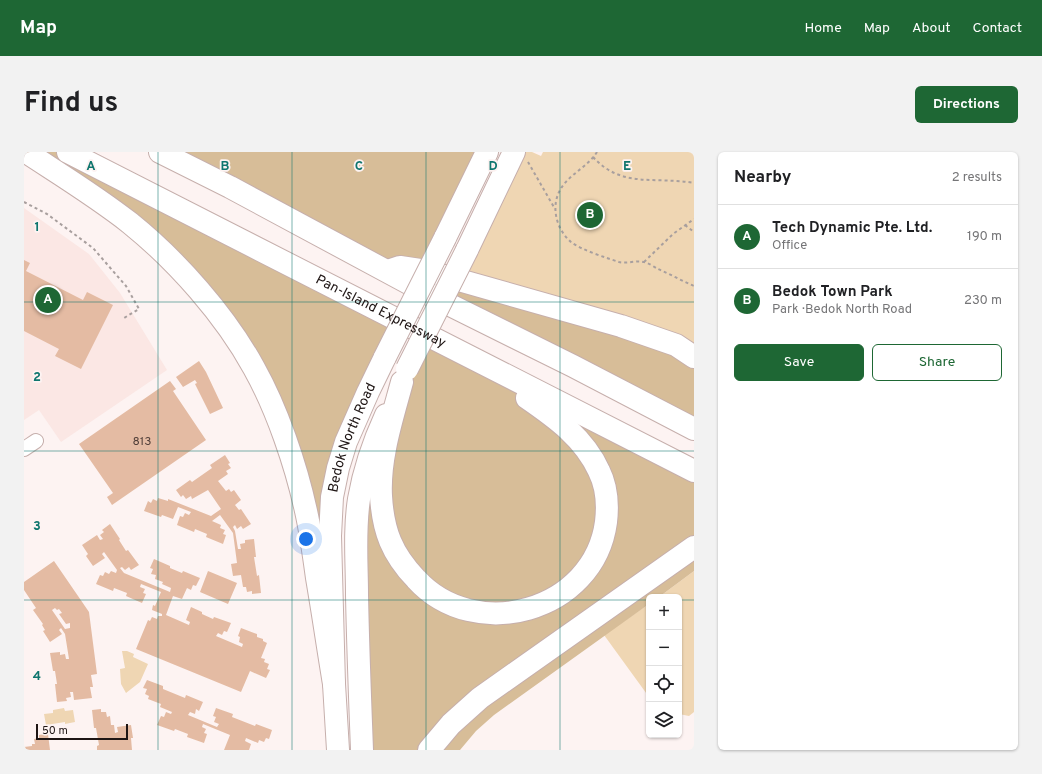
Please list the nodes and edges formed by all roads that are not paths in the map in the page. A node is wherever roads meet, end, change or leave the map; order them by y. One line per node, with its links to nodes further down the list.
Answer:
1 (26, 152): 15 (main road)
2 (68, 152): 7 (main road, Pan-Island Expressway)
3 (160, 152): 6 (main road)
4 (487, 152): 15 (main road, Bedok North Road, bridge)
5 (520, 155): 9 (main road, Bedok North Road, bridge)
6 (388, 271): 8 (main road); 10 (main road)
7 (455, 349): 9 (main road); 13 (main road, Pan-Island Expressway)
8 (694, 357)
9 (404, 375): 17 (main road, Bedok North Road)
10 (694, 429)
11 (36, 441): 12 (street)
12 (24, 449)
13 (694, 471)
14 (692, 549): 18 (main road)
15 (334, 684): 16 (main road, Bedok North Road)
16 (338, 750)
17 (362, 750)
18 (429, 750)

